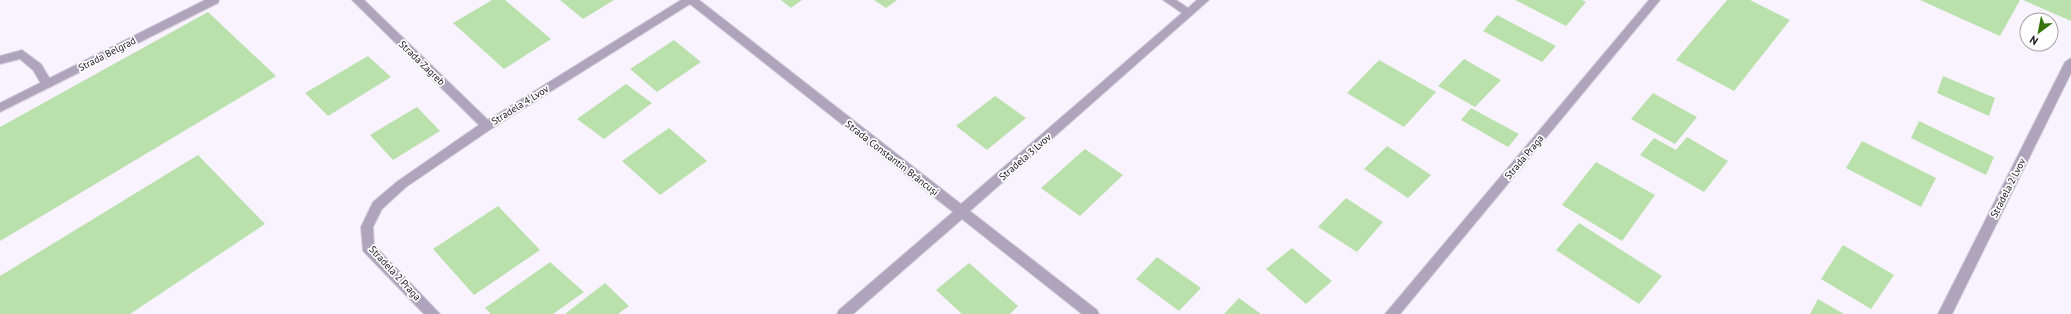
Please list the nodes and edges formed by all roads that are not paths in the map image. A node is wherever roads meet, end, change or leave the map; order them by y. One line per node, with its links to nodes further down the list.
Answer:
1 (214, 0): 11 (street, Strada Belgrad)
2 (357, 0): 13 (street, Strada Zagreb)
3 (689, 0): 13 (street, Stradela 4 Lvov)
4 (692, 0): 14 (street, Strada Constantin Brâncuși)
5 (1168, 0): 8 (street)
6 (1204, 0): 8 (street, Stradela 3 Lvov)
7 (1655, 0): 19 (street, Strada Praga)
8 (1189, 13): 14 (street, Stradela 3 Lvov)
9 (0, 60): 11 (street)
10 (2071, 62): 20 (street, Stradela 2 Lvov)
11 (47, 84): 12 (street, Strada Belgrad)
12 (0, 108)
13 (487, 126): 15 (street, Stradela 4 Lvov)
14 (962, 213): 17 (street, Stradela 3 Lvov); 18 (street, Strada Constantin Brâncuși)
15 (367, 226): 16 (street, Stradela 2 Praga)
16 (434, 314)
17 (844, 314)
18 (1092, 314)
19 (1392, 314)
20 (1944, 314)

